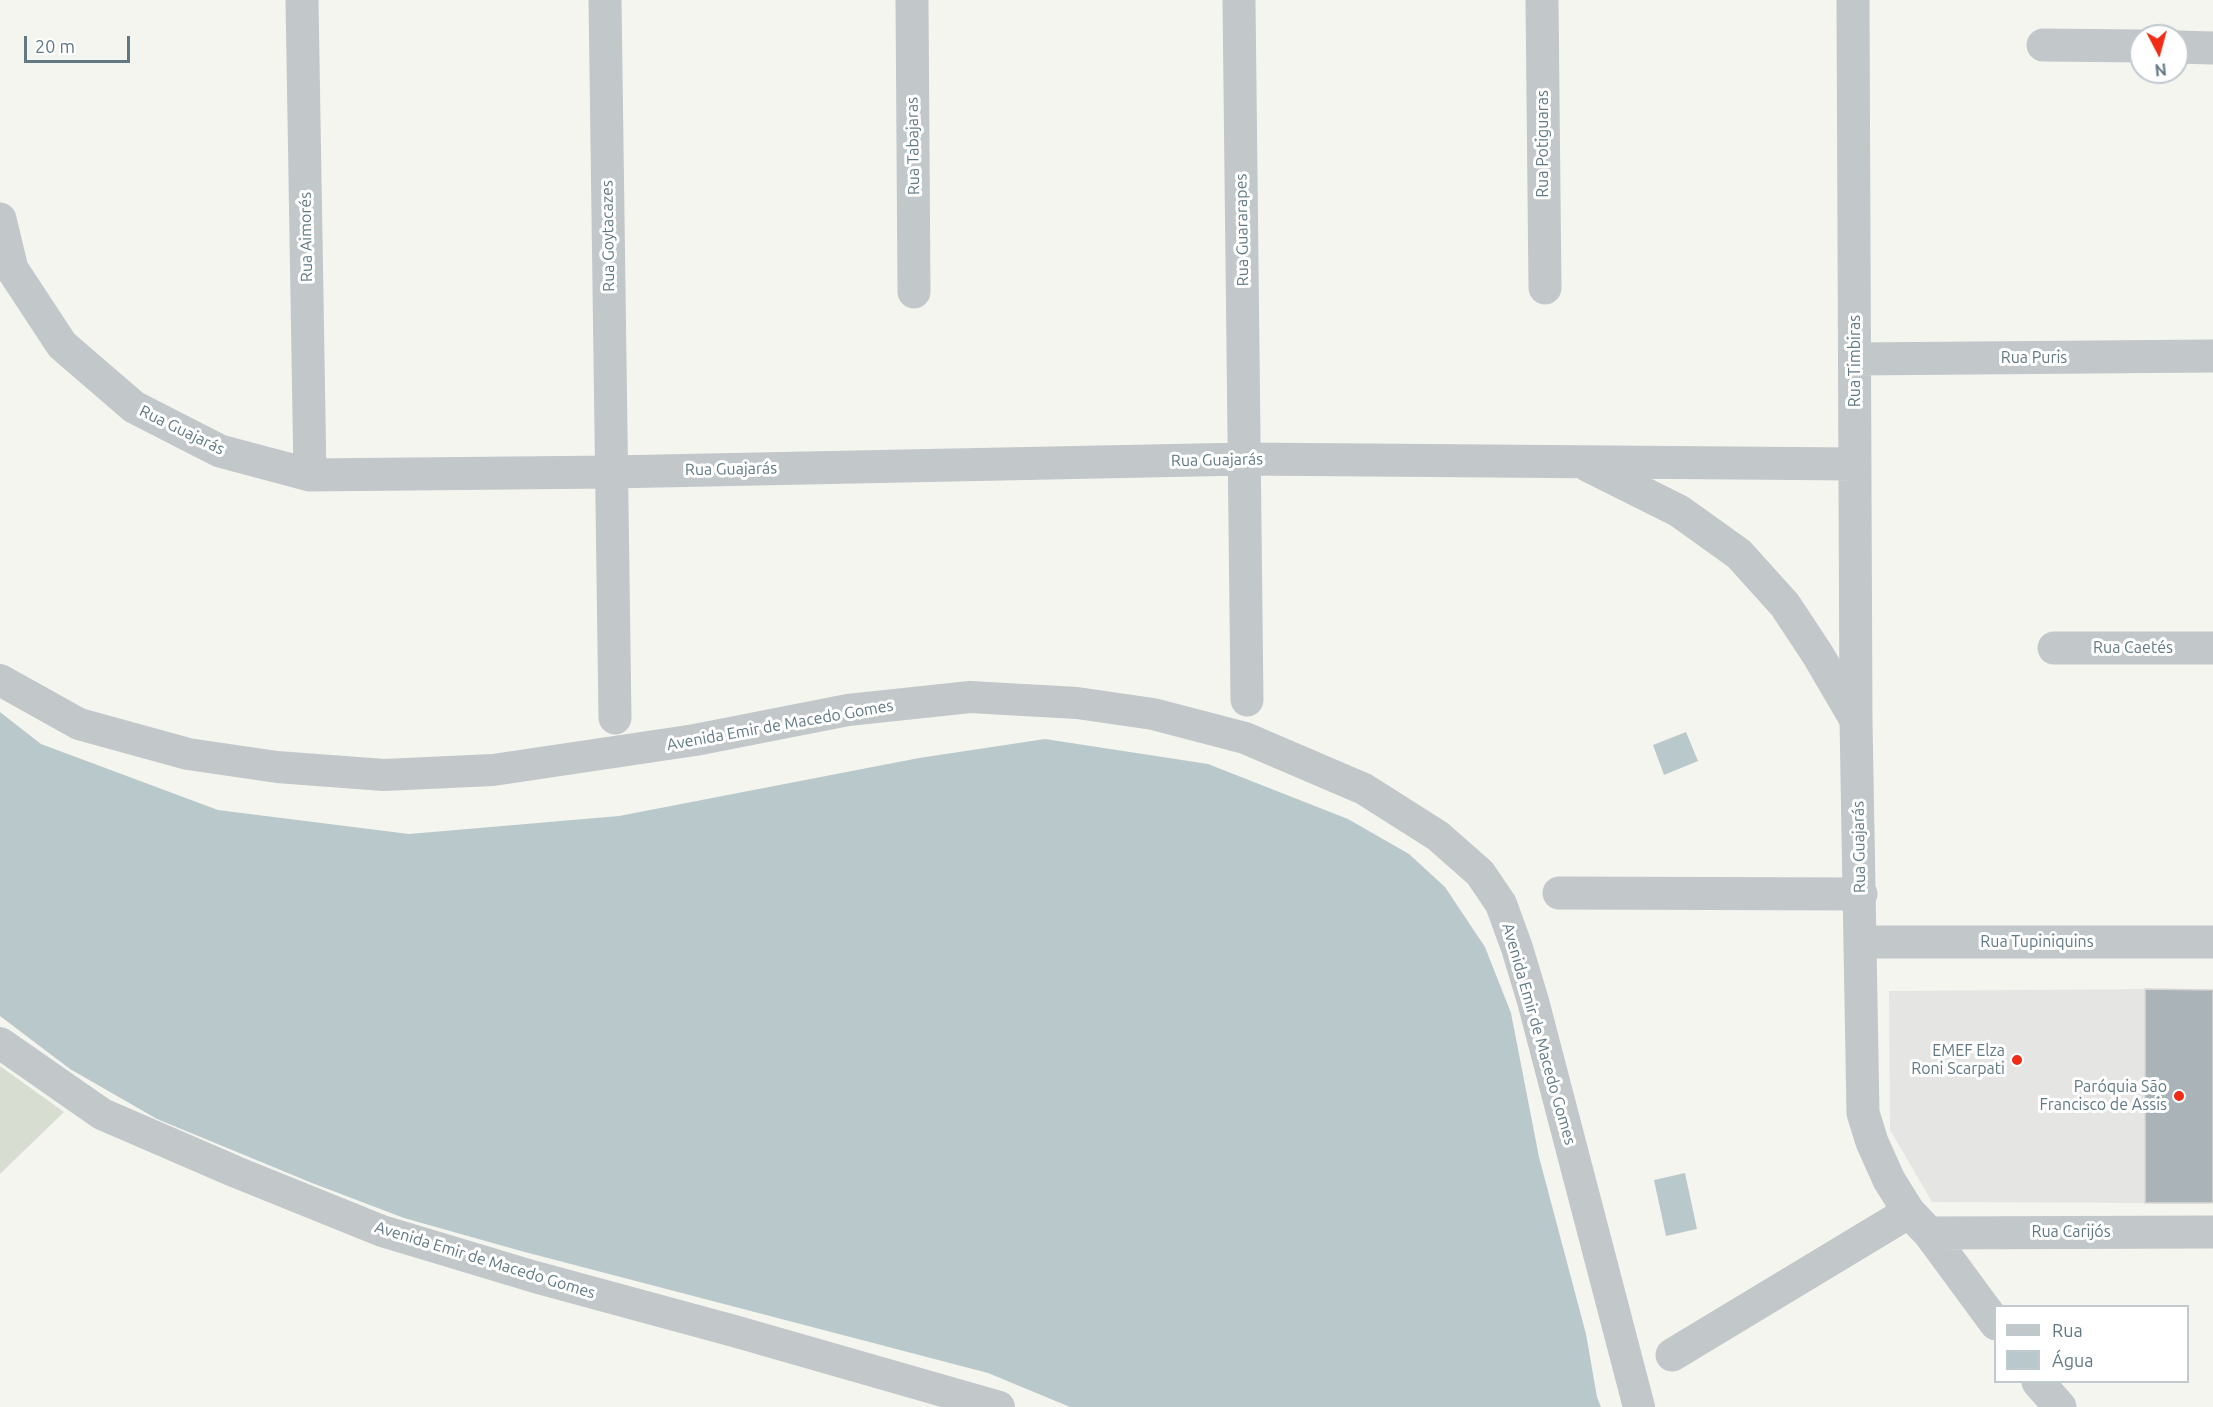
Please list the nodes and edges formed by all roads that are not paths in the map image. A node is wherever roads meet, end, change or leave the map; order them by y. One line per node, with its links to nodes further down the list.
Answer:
1 (302, 0): 20 (street, Rua Aimorés)
2 (605, 0): 19 (street, Rua Goytacazes)
3 (912, 0): 13 (street, Rua Tabajaras)
4 (1239, 0): 16 (street, Rua Guararapes)
5 (1542, 0): 12 (street, Rua Potiguaras)
6 (1852, 0): 15 (street, Rua Timbiras)
7 (2043, 45): 8 (street)
8 (2129, 46)
9 (2189, 47): 10 (street)
10 (2213, 48)
11 (0, 219): 20 (street, Rua Guajarás)
12 (1545, 288)
13 (914, 292)
14 (2213, 356): 15 (street, Rua Puris)
15 (1855, 359): 18 (street, Rua Timbiras)
16 (1245, 459): 17 (street, Rua Guajarás); 19 (street, Rua Guajarás); 24 (street, Rua Guararapes)
17 (1579, 461): 18 (street, Rua Guajarás); 26 (street, Rua Guajarás)
18 (1855, 464): 26 (street, Rua Timbiras)
19 (611, 472): 20 (street, Rua Guajarás); 25 (street, Rua Goytacazes)
20 (310, 475)
21 (2054, 648): 22 (street, Rua Caetés)
22 (2213, 648)
23 (0, 680): 38 (street, Avenida Emir de Macedo Gomes)
24 (1247, 700)
25 (615, 718)
26 (1857, 721): 28 (street, Rua Guajarás)
27 (1559, 893): 28 (street)
28 (1861, 894): 29 (street, Rua Guajarás)
29 (1860, 942): 30 (street, Rua Tupiniquins); 32 (street, Rua Guajarás)
30 (2213, 942)
31 (0, 1043): 37 (street, Avenida Emir de Macedo Gomes)
32 (1919, 1222): 33 (street, Rua Carijós); 34 (street, Rua Guajarás); 35 (street)
33 (2213, 1232)
34 (1994, 1323)
35 (1671, 1355)
36 (2039, 1383): 39 (street)
37 (999, 1407)
38 (1639, 1407)
39 (2060, 1407)

